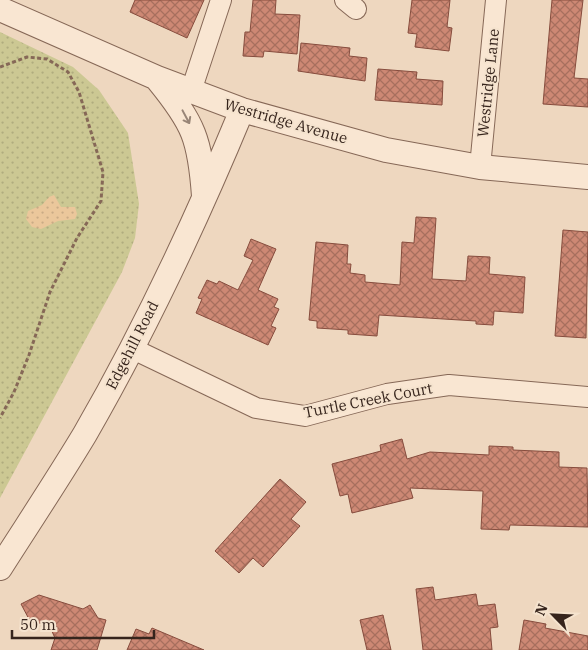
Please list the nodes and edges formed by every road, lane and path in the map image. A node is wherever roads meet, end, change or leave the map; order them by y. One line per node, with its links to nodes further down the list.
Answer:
1 (221, 0): 6 (street)
2 (496, 0): 8 (street, Westridge Lane)
3 (0, 9): 5 (street, Westridge Avenue)
4 (0, 67): 13 (path)
5 (157, 78): 6 (street, Westridge Avenue); 10 (street, one-way to 10)
6 (191, 91): 7 (street, Westridge Avenue)
7 (242, 110): 8 (street, Westridge Avenue); 10 (street, Edgehill Road)
8 (480, 167): 9 (street, Westridge Avenue)
9 (588, 177)
10 (204, 201): 11 (street, Edgehill Road)
11 (132, 348): 12 (street, Turtle Creek Court); 14 (street, Edgehill Road)
12 (588, 397)
13 (0, 418)
14 (0, 568)

